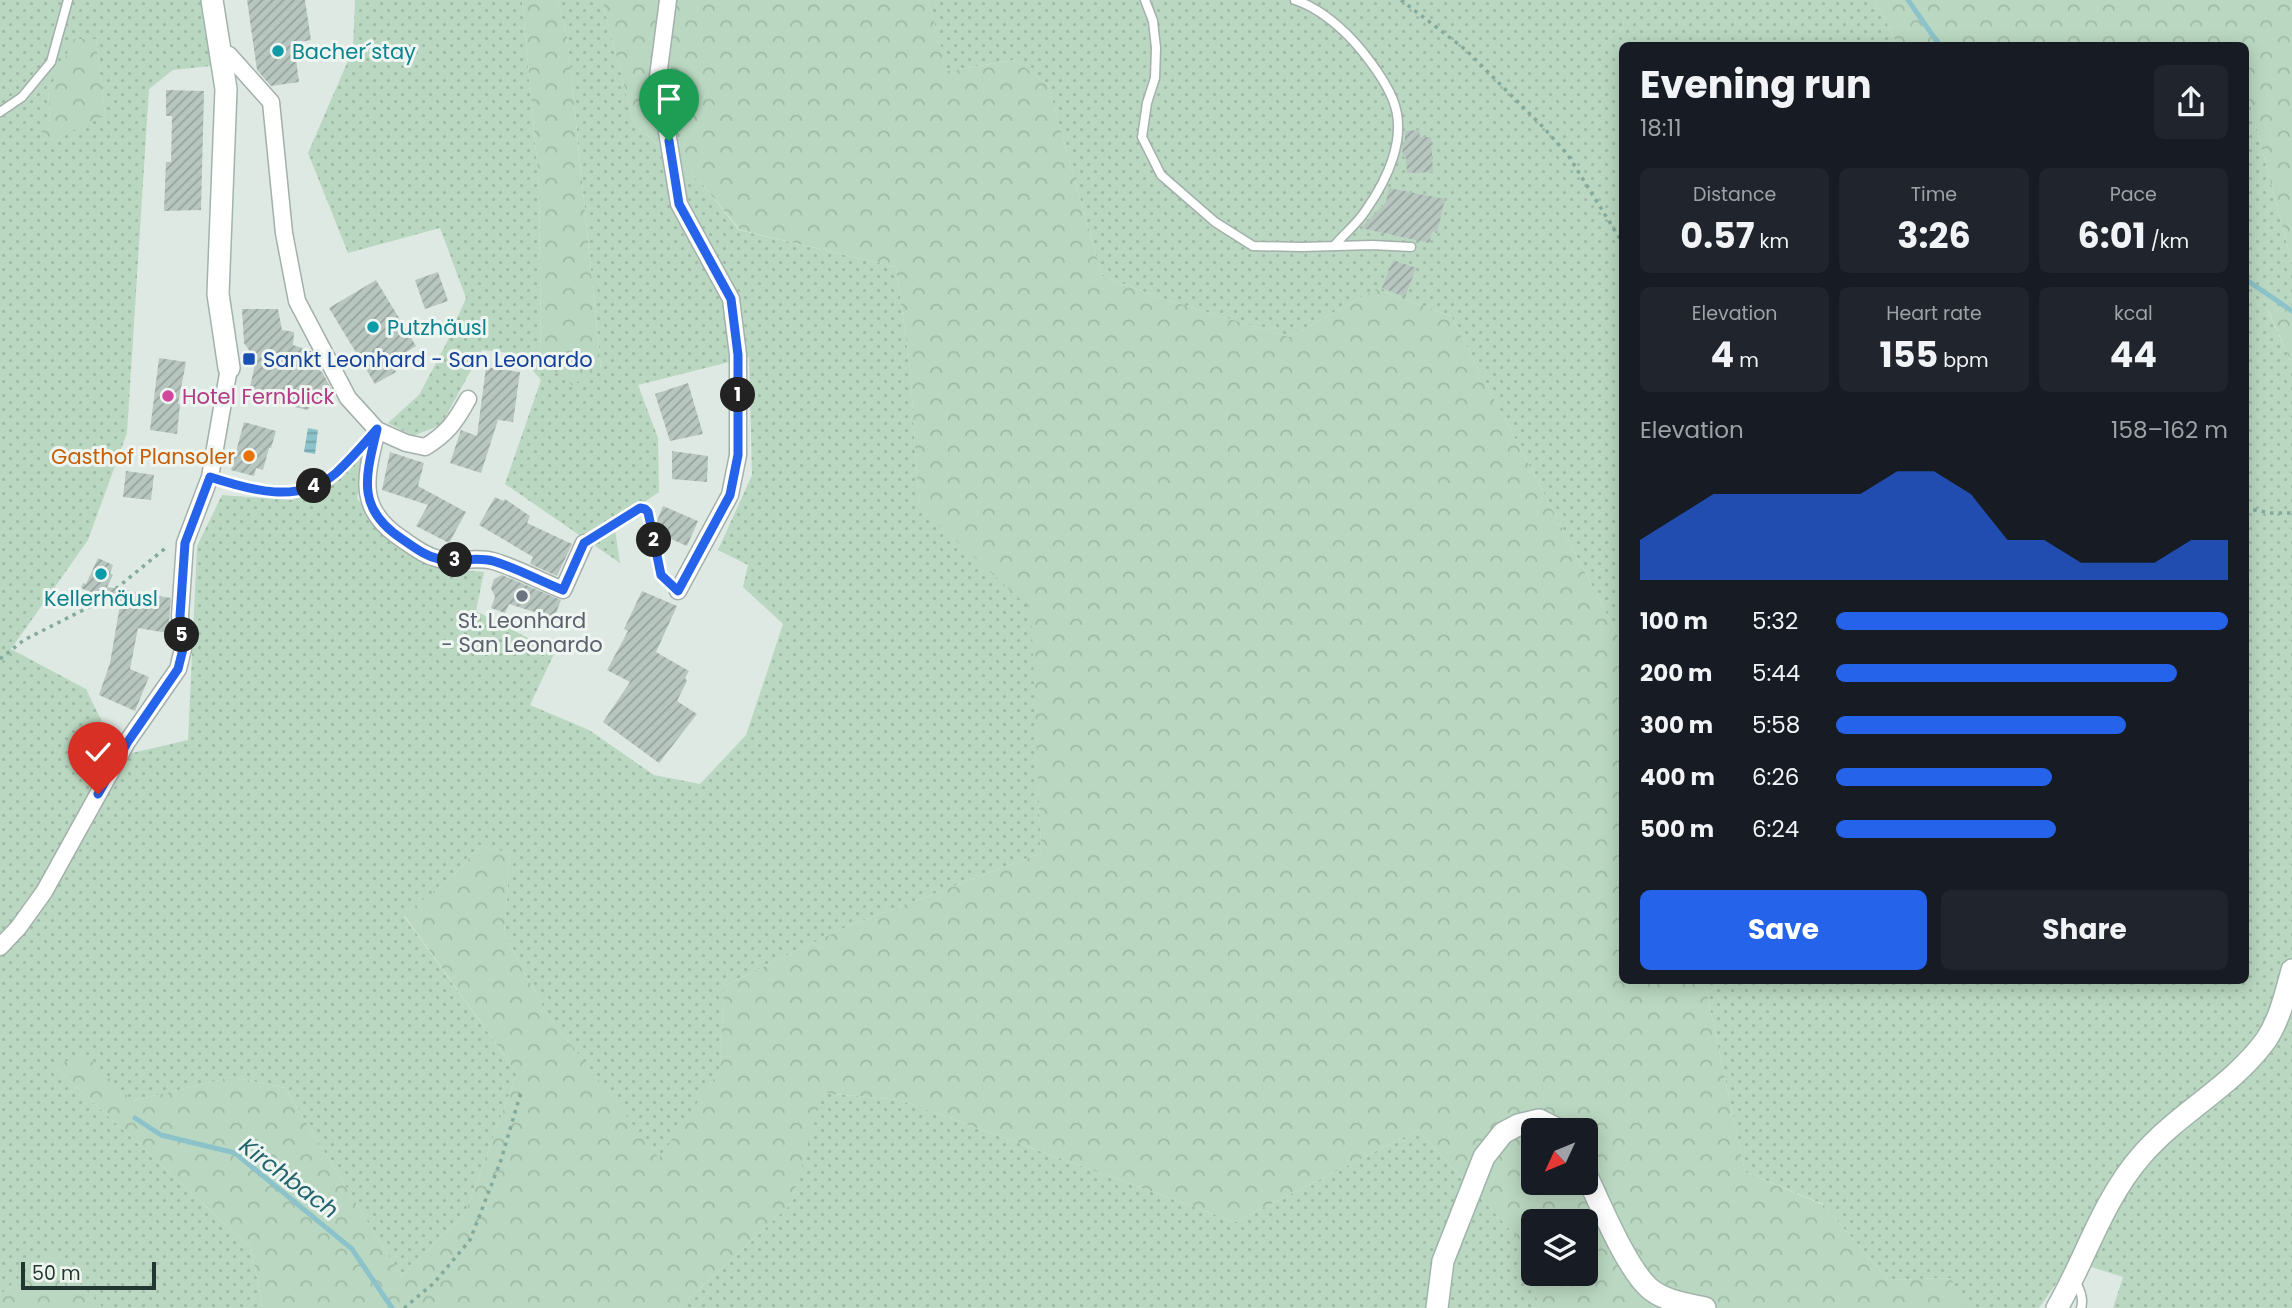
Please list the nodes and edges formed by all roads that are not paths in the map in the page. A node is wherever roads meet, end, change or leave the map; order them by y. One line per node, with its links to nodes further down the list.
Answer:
1 (68, 0): 7 (lane)
2 (212, 0): 6 (street)
3 (668, 0): 14 (street)
4 (1144, 0): 8 (lane)
5 (1294, 0): 8 (lane)
6 (219, 52): 10 (street); 12 (street)
7 (0, 113)
8 (1334, 246): 9 (lane)
9 (1411, 247)
10 (229, 368): 15 (street)
11 (468, 399): 12 (street)
12 (377, 429): 13 (street)
13 (584, 543)
14 (678, 591)
15 (0, 947)
16 (2292, 970): 19 (street)
17 (1521, 1124): 20 (street)
18 (1596, 1195): 21 (street)
19 (2074, 1279): 22 (street); 23 (lane)
20 (1437, 1308)
21 (1705, 1308)
22 (2057, 1308)
23 (2081, 1308)

